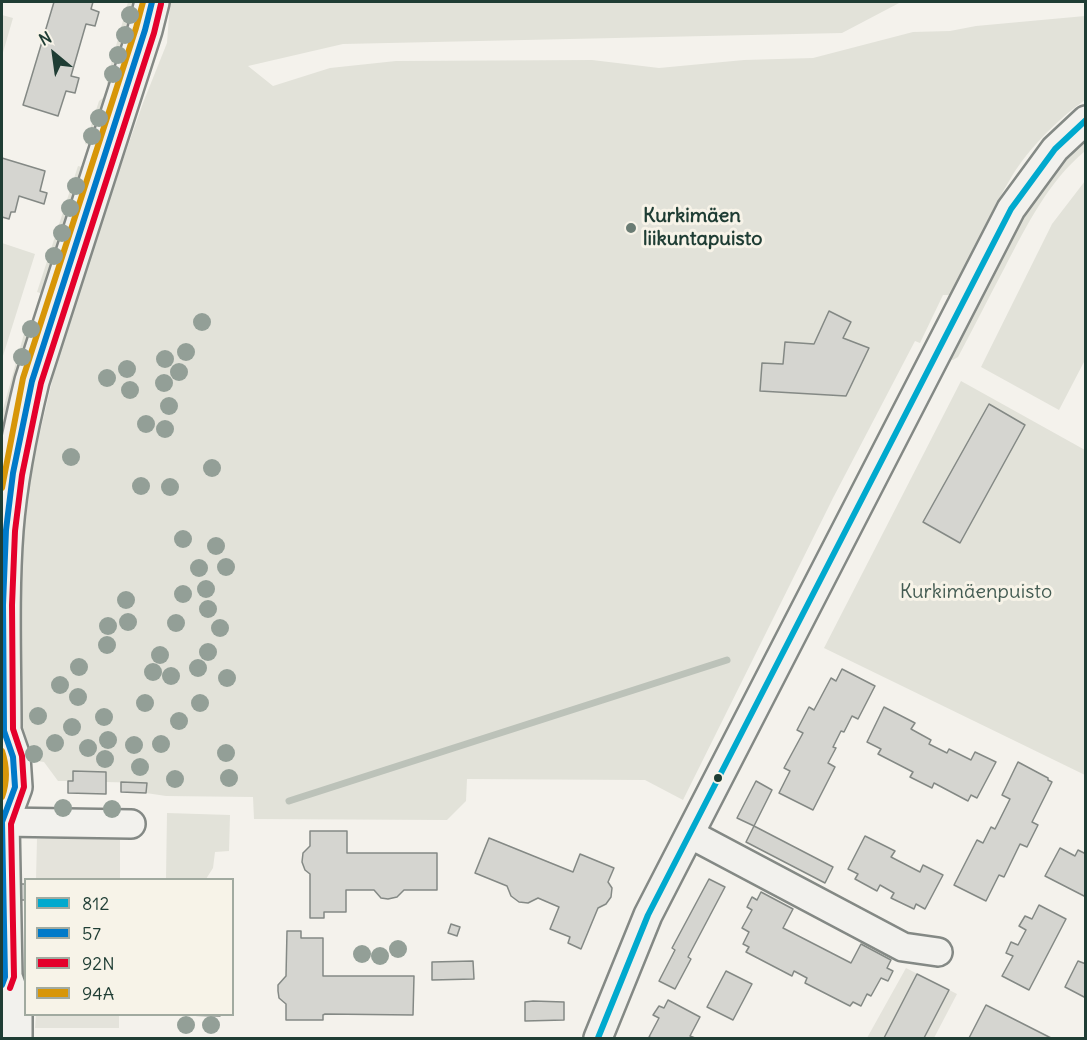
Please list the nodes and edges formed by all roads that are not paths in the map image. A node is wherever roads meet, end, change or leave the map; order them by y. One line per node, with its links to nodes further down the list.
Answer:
1 (152, 2): 3 (street)
2 (1086, 120): 6 (street)
3 (3, 735): 4 (street)
4 (2, 821): 5 (street); 8 (street)
5 (131, 824)
6 (690, 834): 7 (street); 10 (street)
7 (938, 952)
8 (3, 981): 9 (street)
9 (15, 1038)
10 (598, 1038)

